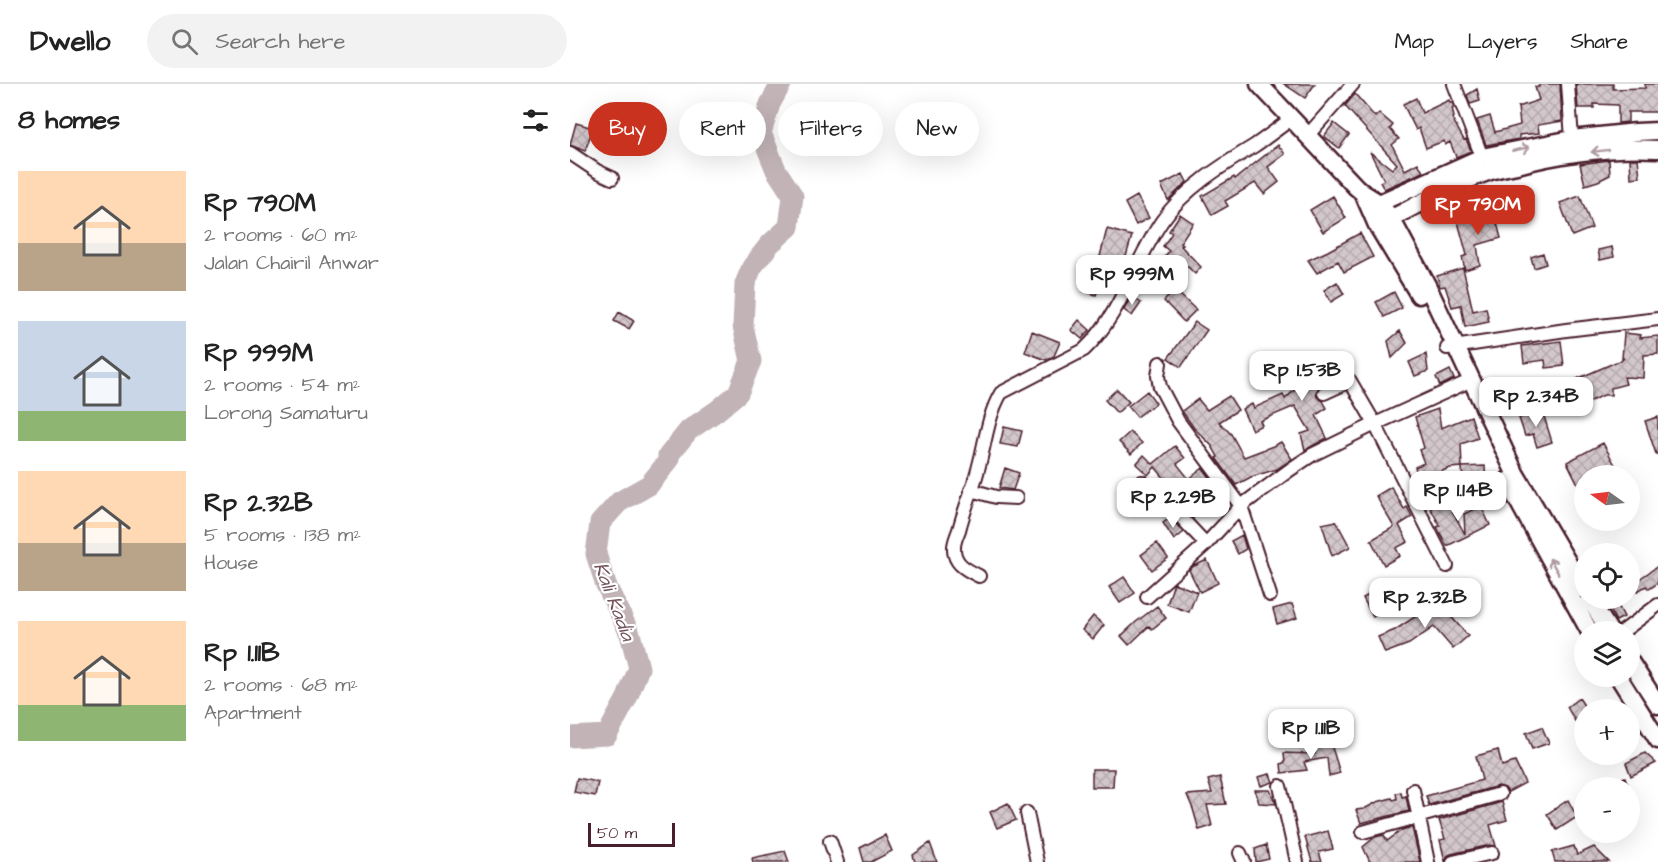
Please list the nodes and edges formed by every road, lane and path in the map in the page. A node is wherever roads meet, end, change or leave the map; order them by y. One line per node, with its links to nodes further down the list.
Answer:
1 (1259, 84): 5 (main road)
2 (1353, 84): 7 (street)
3 (1454, 84): 11 (street)
4 (1568, 84): 8 (street)
5 (1291, 119): 7 (main road); 21 (street)
6 (1658, 131): 8 (main road)
7 (1308, 135): 13 (main road)
8 (1572, 139): 11 (main road, one-way to 8)
9 (1658, 149): 13 (main road, one-way to 13)
10 (570, 153): 12 (street)
11 (1482, 157): 13 (main road)
12 (612, 178)
13 (1379, 214): 15 (main road)
14 (1658, 320): 15 (street)
15 (1451, 347): 17 (main road); 26 (main road)
16 (1160, 363): 23 (street)
17 (1463, 384): 19 (street); 31 (main road, one-way to 17)
18 (1324, 393): 19 (street)
19 (1375, 424): 23 (street); 25 (street)
20 (1142, 482): 24 (street)
21 (971, 490): 22 (street); 27 (street)
22 (1016, 498)
23 (1241, 506): 24 (street); 28 (street)
24 (1206, 544): 29 (street)
25 (1447, 566)
26 (1574, 573)
27 (980, 576)
28 (1270, 595)
29 (1147, 597)
30 (1658, 605): 32 (street)
31 (1584, 621)
32 (1637, 621)
33 (1640, 677): 35 (main road)
34 (1625, 687): 36 (main road)
35 (1658, 705)
36 (1658, 740)
37 (1280, 786): 47 (street)
38 (1413, 790): 41 (street)
39 (1500, 794): 41 (street)
40 (1027, 813): 46 (street)
41 (1417, 817): 42 (street); 48 (street)
42 (1363, 832)
43 (830, 841): 45 (street)
44 (1492, 853): 49 (street)
45 (837, 862)
46 (1037, 862)
47 (1297, 862)
48 (1428, 862)
49 (1453, 862)

